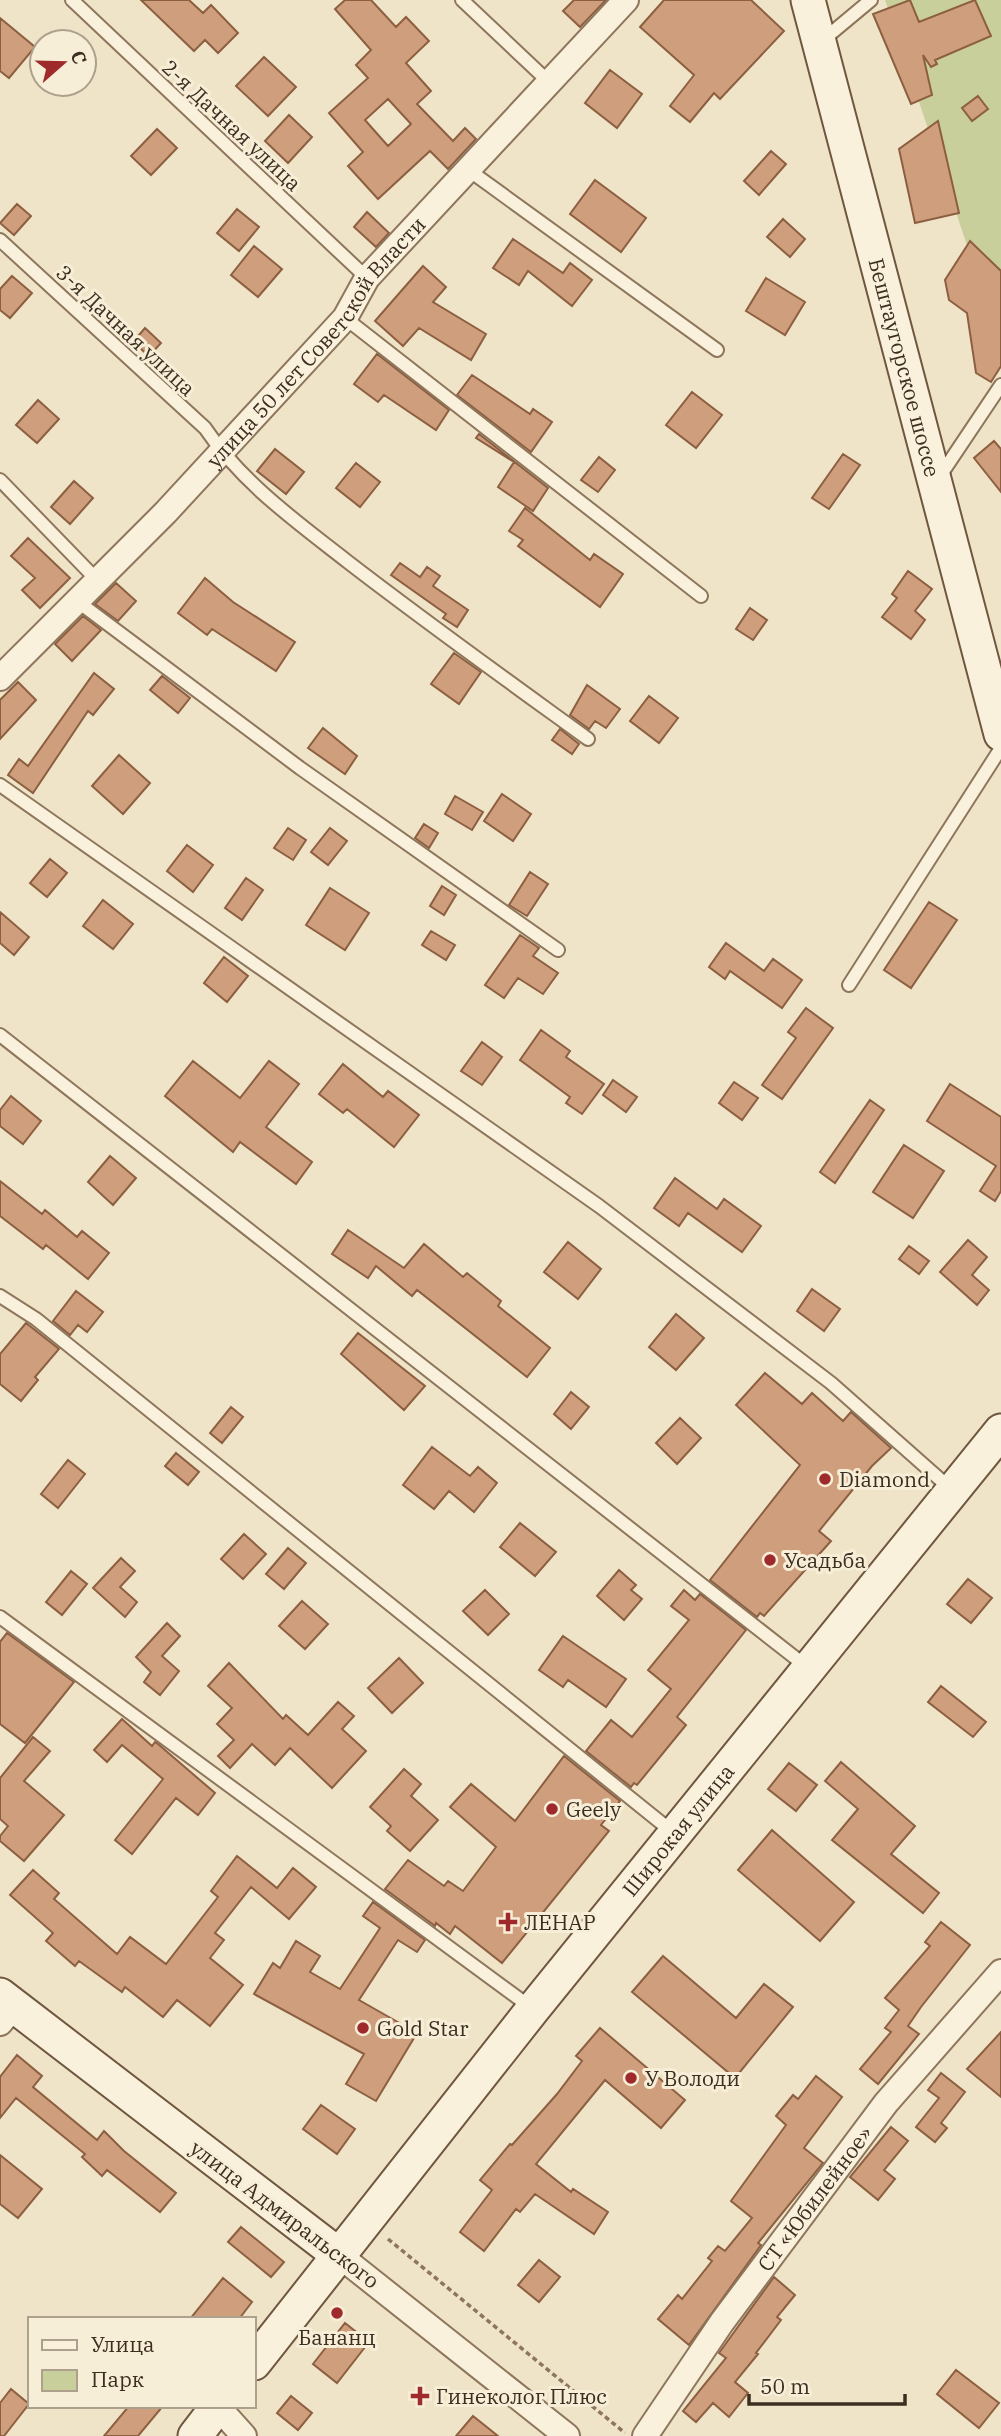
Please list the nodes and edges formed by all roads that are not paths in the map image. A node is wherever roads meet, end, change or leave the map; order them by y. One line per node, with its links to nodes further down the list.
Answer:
1 (72, 0): 10 (lane, 2-я Дачная улица)
2 (462, 0): 7 (lane)
3 (626, 0): 7 (street, улица 50 лет Советской Власти)
4 (808, 0): 6 (main road, Бештаугорское шоссе)
5 (871, 0): 6 (lane)
6 (819, 43): 16 (main road, Бештаугорское шоссе)
7 (550, 83): 8 (street, улица 50 лет Советской Власти)
8 (470, 171): 10 (street, улица 50 лет Советской Власти); 12 (lane)
9 (0, 240): 14 (lane, 3-я Дачная улица)
10 (368, 278): 11 (street, улица 50 лет Советской Власти)
11 (345, 318): 14 (street, улица 50 лет Советской Власти); 18 (lane)
12 (718, 350)
13 (1001, 385): 16 (lane)
14 (221, 452): 17 (street, улица 50 лет Советской Власти); 22 (lane, 3-я Дачная улица)
15 (0, 480): 17 (lane)
16 (936, 483): 21 (main road, Бештаугорское шоссе)
17 (97, 580): 19 (street, улица 50 лет Советской Власти)
18 (701, 596)
19 (77, 601): 20 (street, улица 50 лет Советской Власти); 25 (lane)
20 (0, 678)
21 (1001, 734)
22 (588, 739)
23 (1001, 748): 26 (lane)
24 (0, 785): 30 (lane)
25 (558, 950)
26 (849, 985)
27 (0, 1035): 32 (lane)
28 (0, 1296): 33 (lane)
29 (1001, 1431): 30 (main road, Широкая улица)
30 (953, 1491): 32 (main road, Широкая улица)
31 (0, 1617): 36 (lane)
32 (810, 1669): 33 (main road, Широкая улица)
33 (676, 1834): 36 (main road, Широкая улица)
34 (1001, 1972): 44 (street, СТ «Юбилейное»)
35 (5, 2008): 37 (main road, улица Адмиральского)
36 (533, 2009): 37 (main road, Широкая улица)
37 (340, 2256): 38 (main road, Широкая улица); 43 (street, улица Адмиральского)
38 (256, 2361)
39 (217, 2408): 41 (main road)
40 (219, 2408): 42 (street)
41 (195, 2436)
42 (244, 2436)
43 (567, 2436)
44 (645, 2436)

